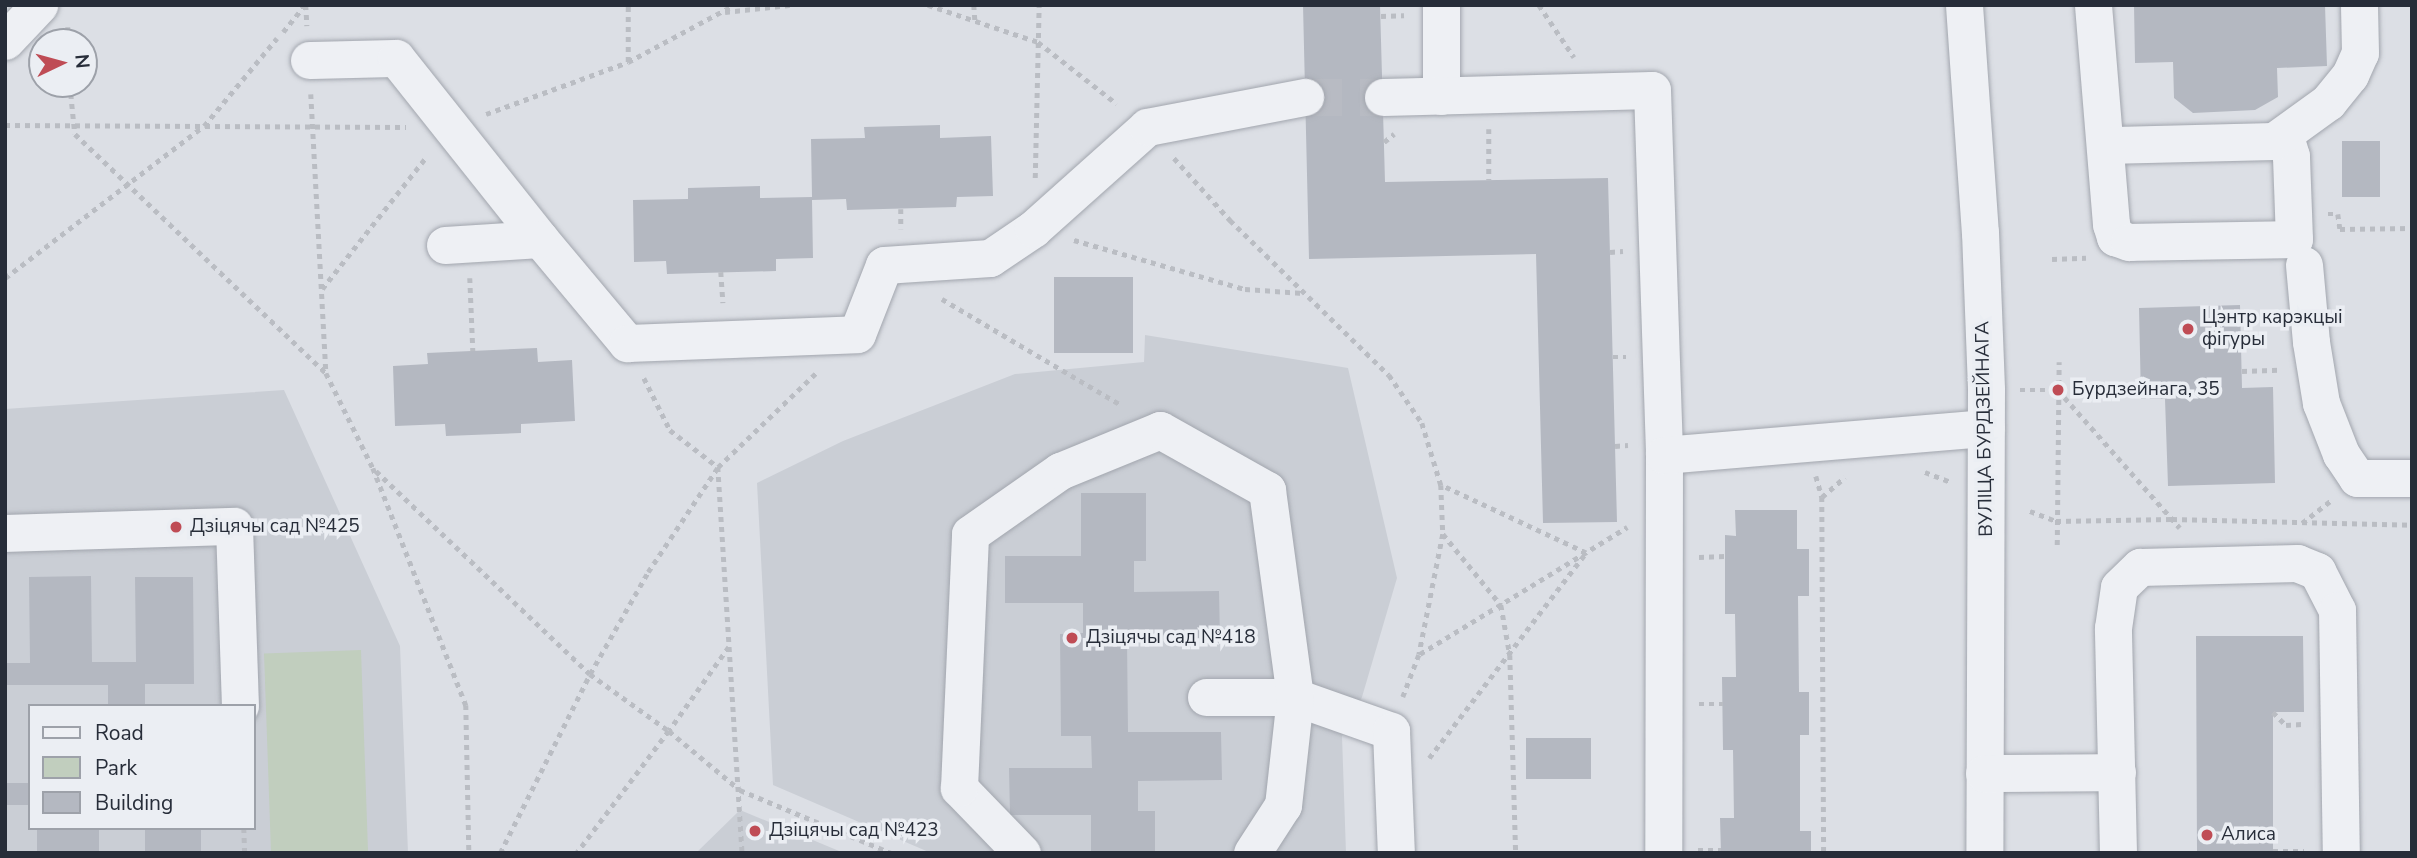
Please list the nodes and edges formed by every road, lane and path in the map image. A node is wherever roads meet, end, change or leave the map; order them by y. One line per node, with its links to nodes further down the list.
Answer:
1 (39, 5): 16 (street)
2 (305, 5): 18 (path); 28 (path)
3 (628, 5): 19 (path)
4 (734, 5): 14 (path)
5 (790, 5): 14 (path)
6 (928, 5): 15 (path)
7 (974, 5): 15 (path)
8 (1039, 5): 17 (path)
9 (1441, 5): 22 (street)
10 (1539, 5): 20 (path)
11 (1964, 5): 52 (street, ВУЛІЦА БУРДЗЕЙНАГА)
12 (2093, 5): 33 (street)
13 (2359, 5): 32 (street)
14 (720, 12): 19 (path)
15 (975, 20): 17 (path)
16 (5, 41)
17 (1038, 42): 31 (path); 38 (path)
18 (309, 60): 29 (path); 30 (street)
19 (628, 62): 30 (path)
20 (1597, 91): 21 (street); 55 (street)
21 (1488, 95): 22 (street); 34 (path)
22 (1441, 96): 24 (street)
23 (1305, 97): 31 (street)
24 (1383, 97)
25 (71, 98): 27 (path)
26 (5, 125): 27 (path)
27 (72, 126): 28 (path); 35 (path)
28 (204, 126): 29 (path); 35 (path)
29 (312, 127): 30 (path); 43 (path)
30 (449, 127): 39 (street); 43 (path)
31 (1147, 127): 38 (street); 45 (path)
32 (2274, 141): 33 (street); 33 (street)
33 (2105, 145)
34 (1489, 180)
35 (128, 182): 42 (path); 50 (path)
36 (2338, 214): 37 (path)
37 (2412, 228)
38 (1034, 229): 45 (path); 46 (street)
39 (540, 239): 40 (street); 46 (street)
40 (457, 244): 47 (path)
41 (2304, 265): 58 (street)
42 (5, 278)
43 (321, 290): 50 (path)
44 (931, 292): 53 (path)
45 (1304, 293): 59 (path)
46 (627, 343): 56 (path)
47 (473, 351)
48 (2059, 362): 51 (path)
49 (817, 372): 56 (path)
50 (326, 373): 57 (path)
51 (2058, 390): 62 (path); 63 (path)
52 (1986, 428): 54 (street); 81 (street, ВУЛІЦА БУРДЗЕЙНАГА)
53 (1160, 430): 76 (street); 91 (street)
54 (1806, 443): 55 (street); 96 (path)
55 (1664, 455): 60 (street)
56 (718, 467): 71 (path); 74 (path)
57 (373, 468): 74 (path); 86 (path)
58 (2412, 478)
59 (1441, 485): 66 (path); 68 (path)
60 (1664, 505): 68 (path); 95 (street)
61 (2030, 511): 63 (path)
62 (2172, 519): 63 (path); 64 (path); 69 (path)
63 (2056, 521): 67 (path)
64 (2412, 525)
65 (5, 533): 77 (street)
66 (1443, 534): 70 (path); 72 (path)
67 (2057, 545)
68 (1586, 552): 70 (path); 73 (path)
69 (2211, 563): 80 (street); 99 (street)
70 (1501, 605): 72 (path); 73 (path)
71 (729, 647): 78 (path); 82 (path)
72 (1419, 654): 79 (path)
73 (1510, 655): 83 (path); 94 (path)
74 (590, 674): 78 (path); 87 (path)
75 (1206, 697): 76 (street)
76 (1295, 697): 79 (street); 92 (street)
77 (240, 704)
78 (669, 731): 82 (path); 88 (path)
79 (1391, 731): 83 (street)
80 (2117, 772): 81 (street); 98 (street)
81 (1984, 773): 97 (street, ВУЛІЦА БУРДЗЕЙНАГА)
82 (740, 790): 89 (path); 90 (path)
83 (1394, 803): 93 (street)
84 (244, 830): 85 (path)
85 (245, 853)
86 (469, 853)
87 (500, 853)
88 (577, 853)
89 (742, 853)
90 (891, 853)
91 (1022, 853)
92 (1252, 853)
93 (1396, 853)
94 (1516, 853)
95 (1662, 853)
96 (1824, 853)
97 (1984, 853)
98 (2118, 853)
99 (2341, 853)

